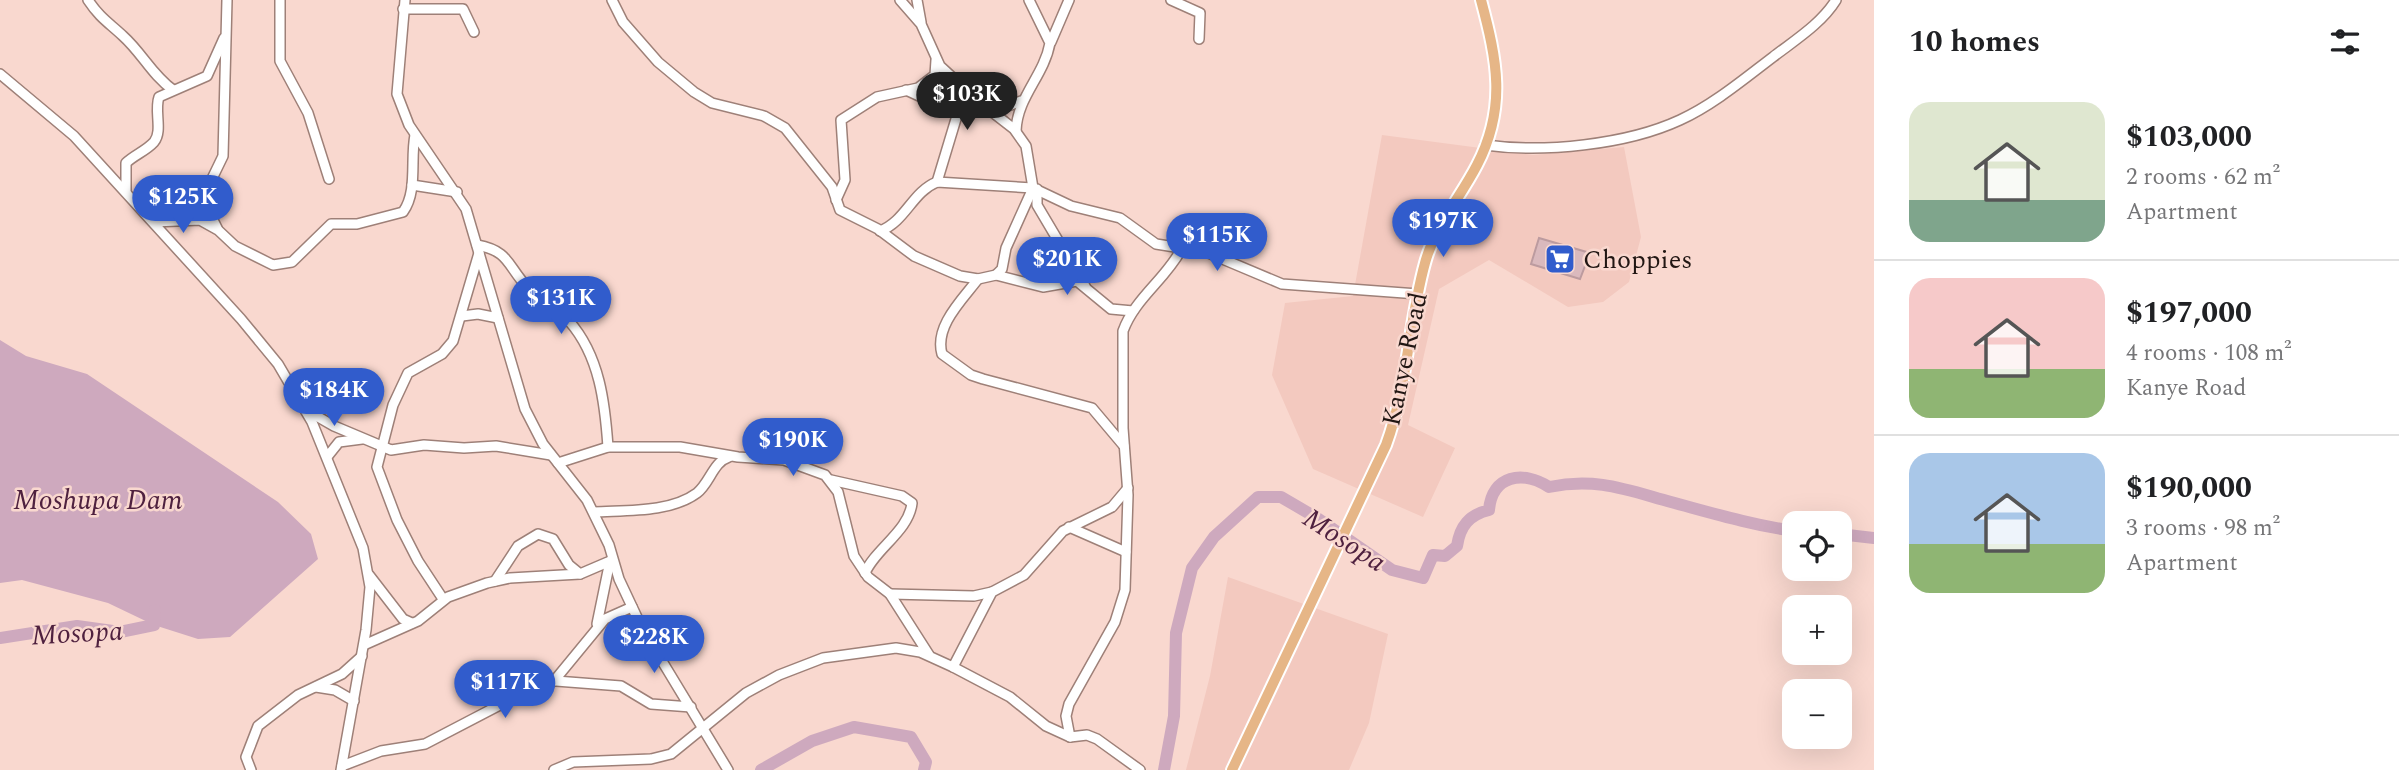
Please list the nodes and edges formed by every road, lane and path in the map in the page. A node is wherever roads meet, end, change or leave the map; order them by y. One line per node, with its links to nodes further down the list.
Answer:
1 (88, 0): 22 (street)
2 (227, 0): 14 (street)
3 (281, 0): 29 (street)
4 (612, 0): 35 (street)
5 (900, 0): 13 (street)
6 (917, 0): 13 (street)
7 (1029, 0): 17 (street)
8 (1069, 0): 17 (street)
9 (1171, 0): 16 (street)
10 (1481, 0): 28 (main road, Kanye Road)
11 (1836, 0): 28 (street)
12 (404, 5): 15 (street); 27 (street)
13 (921, 24): 18 (street)
14 (227, 31): 22 (street); 37 (street)
15 (474, 32)
16 (1199, 39)
17 (1050, 44): 24 (street)
18 (936, 60): 20 (street); 21 (street)
19 (0, 74): 33 (street)
20 (955, 80): 23 (street); 25 (street)
21 (906, 89): 23 (street); 35 (street)
22 (173, 90): 33 (street)
23 (958, 100): 25 (street); 30 (street)
24 (1021, 101): 25 (street); 26 (street)
25 (978, 102): 26 (street)
26 (1016, 131): 32 (street)
27 (415, 135): 31 (street); 34 (street)
28 (1485, 145): 44 (main road, Kanye Road)
29 (329, 179)
30 (937, 181): 32 (street); 38 (street)
31 (412, 185): 34 (street); 37 (street)
32 (1035, 188): 39 (street); 41 (street); 43 (street)
33 (126, 191): 36 (street)
34 (457, 192): 40 (street)
35 (836, 200): 38 (street)
36 (154, 222): 37 (street); 48 (street)
37 (218, 230)
38 (880, 231): 42 (street)
39 (1182, 248): 44 (street); 45 (street)
40 (478, 249): 46 (street); 47 (street); 52 (street)
41 (996, 275): 42 (street); 43 (street)
42 (978, 279): 51 (street)
43 (1087, 288): 45 (street)
44 (1418, 294): 87 (main road, Kanye Road)
45 (1133, 311): 51 (street)
46 (462, 316): 47 (street); 50 (street)
47 (498, 318): 55 (street)
48 (305, 409): 49 (street); 54 (street)
49 (363, 438): 50 (street); 54 (street)
50 (382, 446): 55 (street); 68 (street)
51 (1124, 446): 57 (street)
52 (608, 447): 53 (street); 55 (street)
53 (733, 456): 56 (street); 58 (street)
54 (327, 457): 64 (street)
55 (555, 459): 58 (street)
56 (831, 480): 62 (street); 62 (street)
57 (1128, 488): 59 (street); 60 (street)
58 (594, 512): 61 (street)
59 (1069, 527): 60 (street); 66 (street)
60 (1126, 552): 81 (street)
61 (611, 560): 63 (street); 69 (street); 71 (street)
62 (865, 573): 67 (street)
63 (580, 574): 65 (street); 65 (street)
64 (369, 575): 70 (street); 72 (street)
65 (495, 581): 68 (street)
66 (992, 592): 67 (street); 75 (street)
67 (890, 594): 73 (street)
68 (443, 599): 70 (street)
69 (632, 607): 71 (street); 79 (street)
70 (412, 623): 72 (street)
71 (596, 629): 76 (street)
72 (364, 645): 74 (street)
73 (929, 655): 75 (street); 80 (street)
74 (362, 656): 77 (street); 78 (street)
75 (953, 667): 81 (street)
76 (554, 681): 79 (street); 83 (street)
77 (314, 687): 78 (street); 84 (street)
78 (354, 701): 83 (street)
79 (691, 707): 80 (street)
80 (703, 728): 82 (street); 85 (street)
81 (1070, 737): 86 (street)
82 (726, 766)
83 (341, 768)
84 (251, 770)
85 (554, 770)
86 (1140, 770)
87 (1232, 770)

